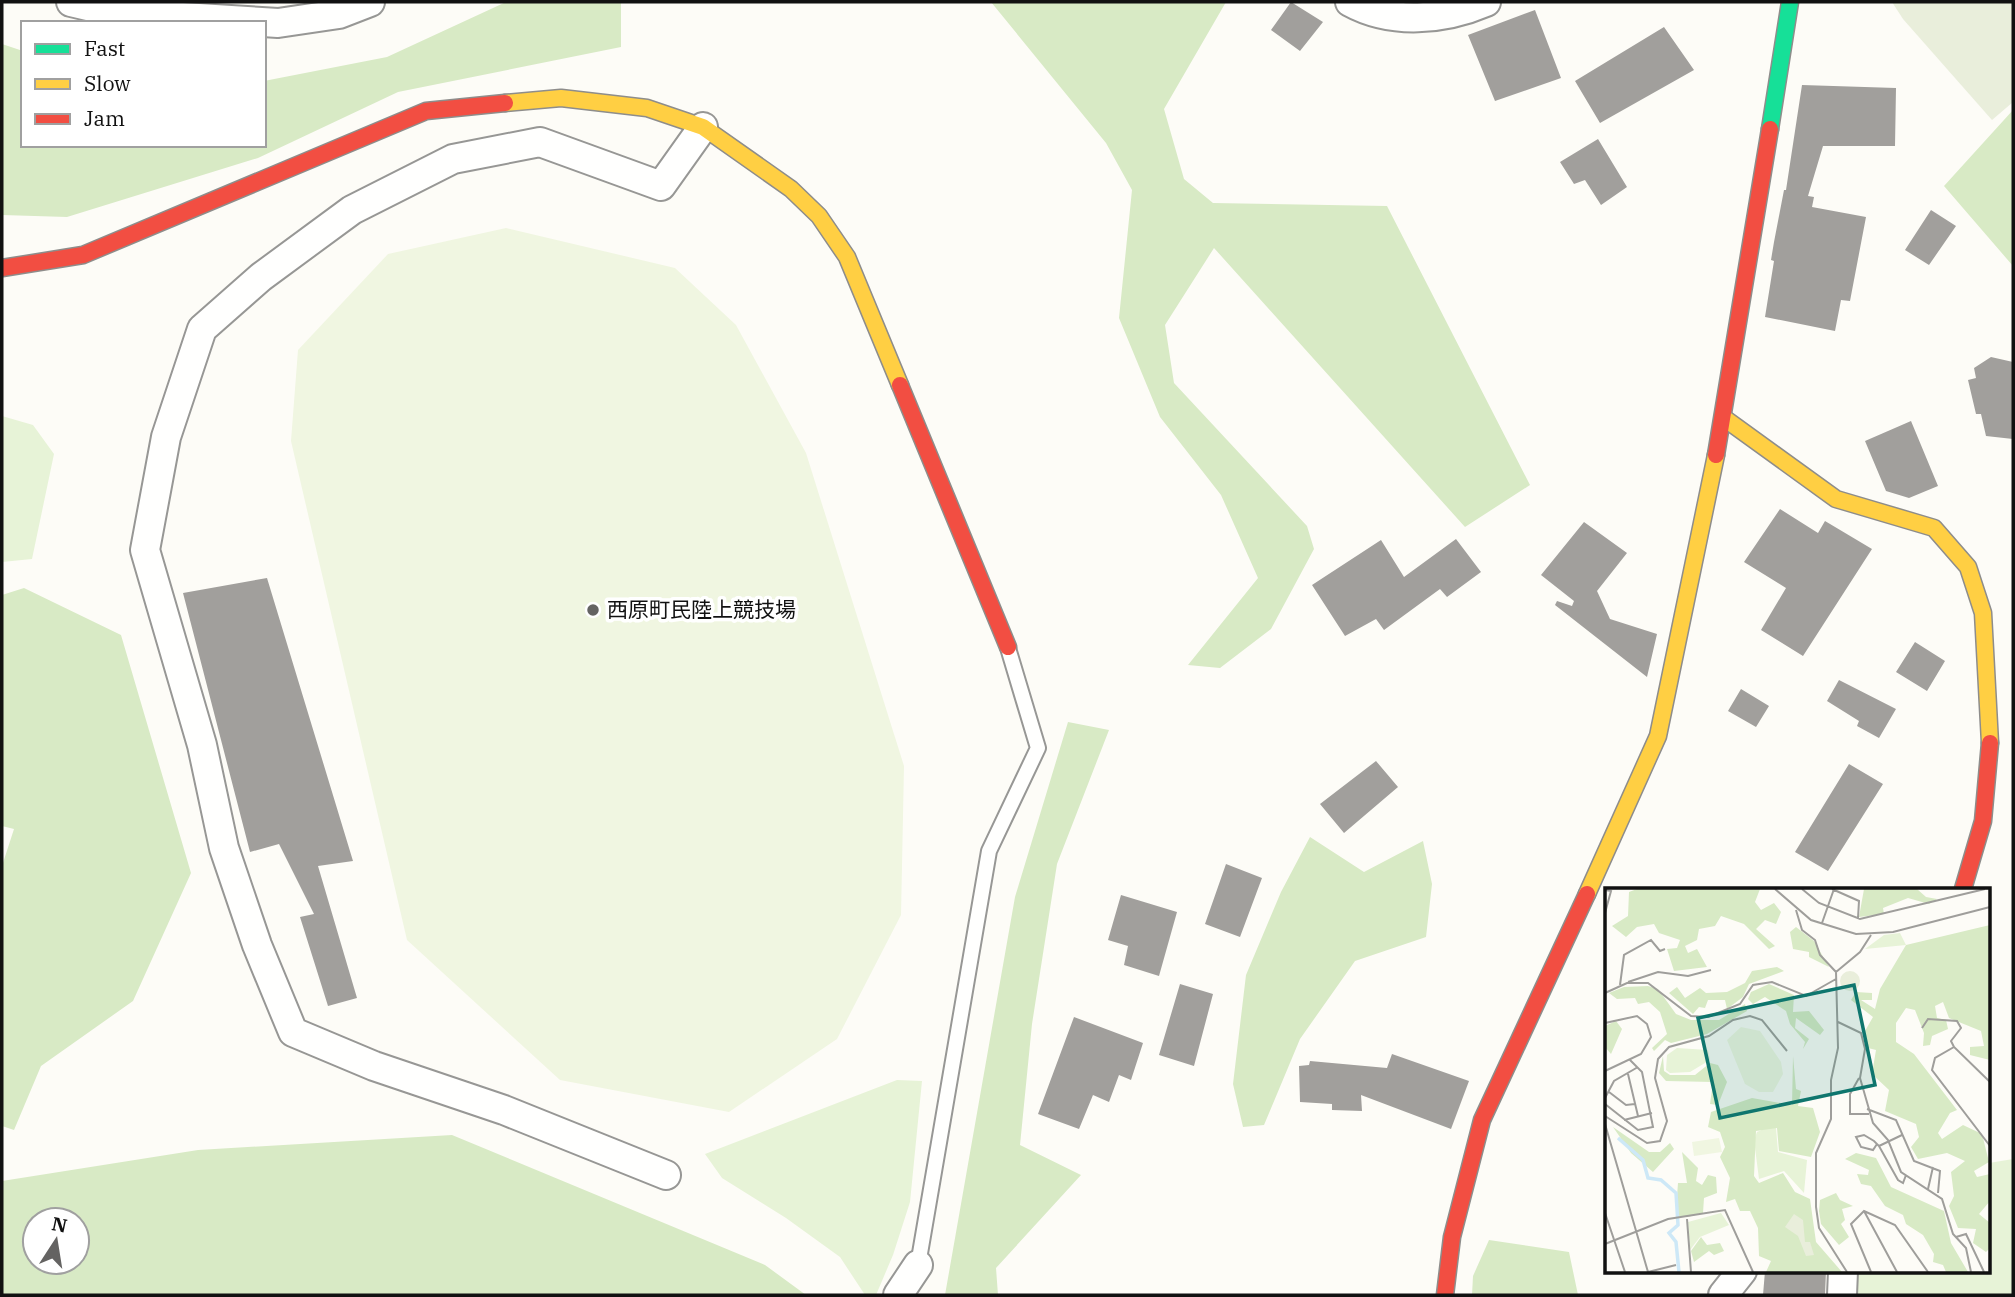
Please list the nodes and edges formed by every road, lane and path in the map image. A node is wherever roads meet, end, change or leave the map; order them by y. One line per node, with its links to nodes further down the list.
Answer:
1 (71, 2): 6 (street)
2 (370, 2): 7 (street)
3 (1350, 2): 4 (street)
4 (1486, 2)
5 (1790, 2): 10 (street)
6 (246, 21)
7 (266, 22)
8 (703, 127): 9 (street); 11 (street); 13 (street)
9 (2, 268)
10 (1724, 418): 12 (street); 18 (street)
11 (1008, 647): 14 (lane)
12 (1963, 888)
13 (666, 1175)
14 (918, 1265): 17 (street)
15 (1741, 1272): 19 (street)
16 (1843, 1272): 20 (street)
17 (898, 1295)
18 (1445, 1295)
19 (1723, 1295)
20 (1842, 1295)

